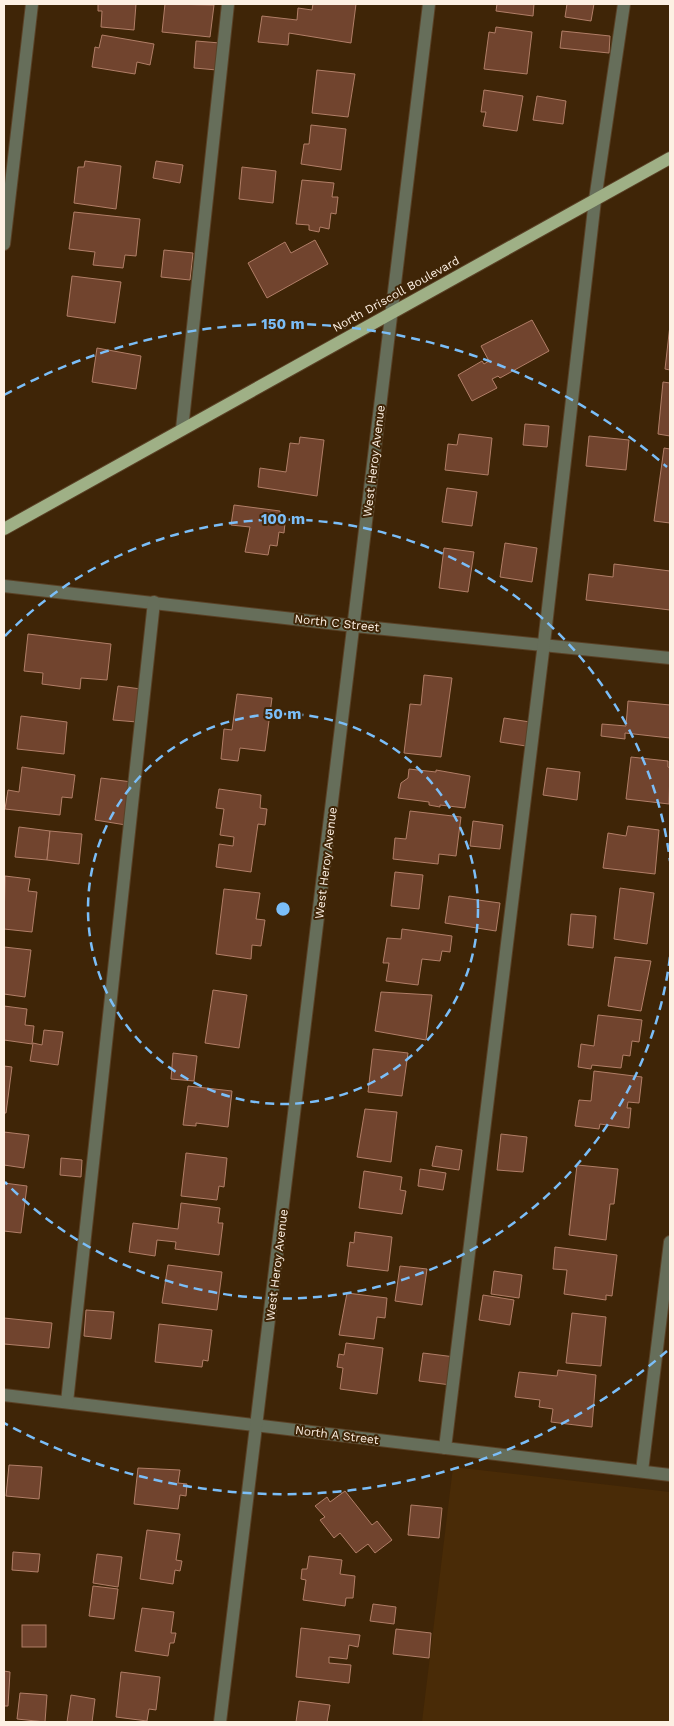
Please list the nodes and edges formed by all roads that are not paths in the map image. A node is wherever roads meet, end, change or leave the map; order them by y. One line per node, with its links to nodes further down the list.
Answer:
1 (32, 4): 7 (street)
2 (228, 4): 9 (street)
3 (429, 4): 8 (street, West Heroy Avenue)
4 (624, 4): 6 (street)
5 (670, 158): 6 (main road, North Driscoll Boulevard)
6 (595, 200): 8 (main road, North Driscoll Boulevard); 14 (street)
7 (4, 244)
8 (391, 312): 9 (main road, North Driscoll Boulevard); 13 (street, West Heroy Avenue)
9 (182, 429): 10 (main road, North Driscoll Boulevard)
10 (4, 529)
11 (4, 586): 12 (street, North C Street)
12 (154, 602): 13 (street, North C Street); 18 (street)
13 (355, 626): 14 (street, North C Street); 19 (street, West Heroy Avenue)
14 (544, 644): 15 (street, North C Street); 20 (street)
15 (670, 658)
16 (670, 1242): 21 (street)
17 (4, 1395): 18 (street, North A Street)
18 (67, 1402): 19 (street, North A Street)
19 (258, 1425): 20 (street, North A Street); 23 (street, West Heroy Avenue)
20 (445, 1448): 21 (street, North A Street)
21 (642, 1471): 22 (street, North A Street)
22 (670, 1475)
23 (220, 1722)

